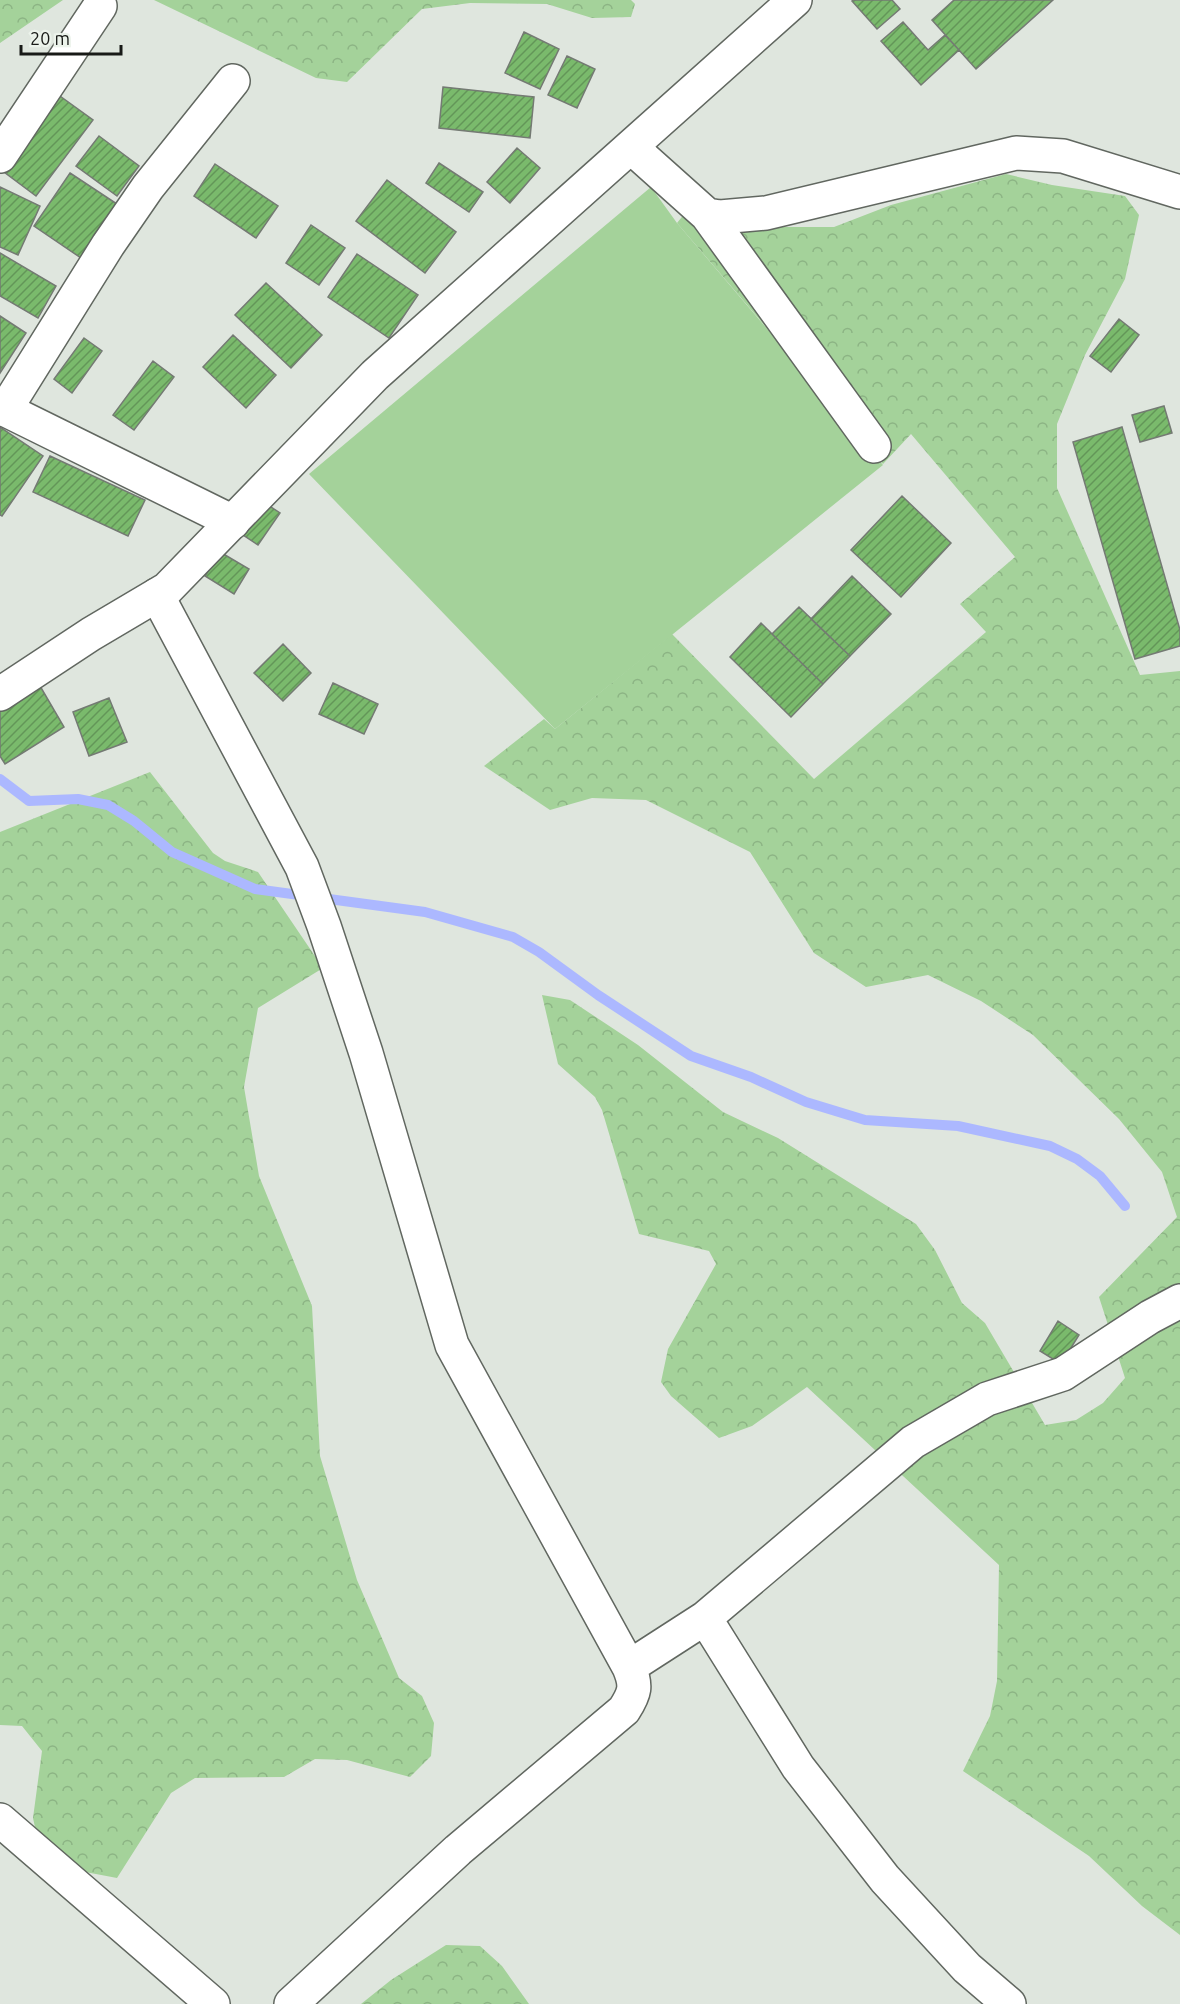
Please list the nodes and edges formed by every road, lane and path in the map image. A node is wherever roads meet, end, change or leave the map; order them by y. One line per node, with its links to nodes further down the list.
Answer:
1 (795, 0): 4 (street)
2 (100, 6): 5 (street)
3 (233, 81): 8 (street)
4 (632, 147): 7 (street); 10 (street)
5 (0, 156)
6 (1180, 192): 7 (street)
7 (707, 215): 9 (street)
8 (2, 409): 10 (street)
9 (874, 446)
10 (233, 522): 11 (street)
11 (157, 595): 12 (street); 15 (street)
12 (0, 694)
13 (1180, 1301): 14 (street)
14 (705, 1618): 15 (street); 19 (street)
15 (629, 1667): 18 (street)
16 (0, 1820): 17 (street)
17 (213, 2004)
18 (291, 2004)
19 (1010, 2004)

